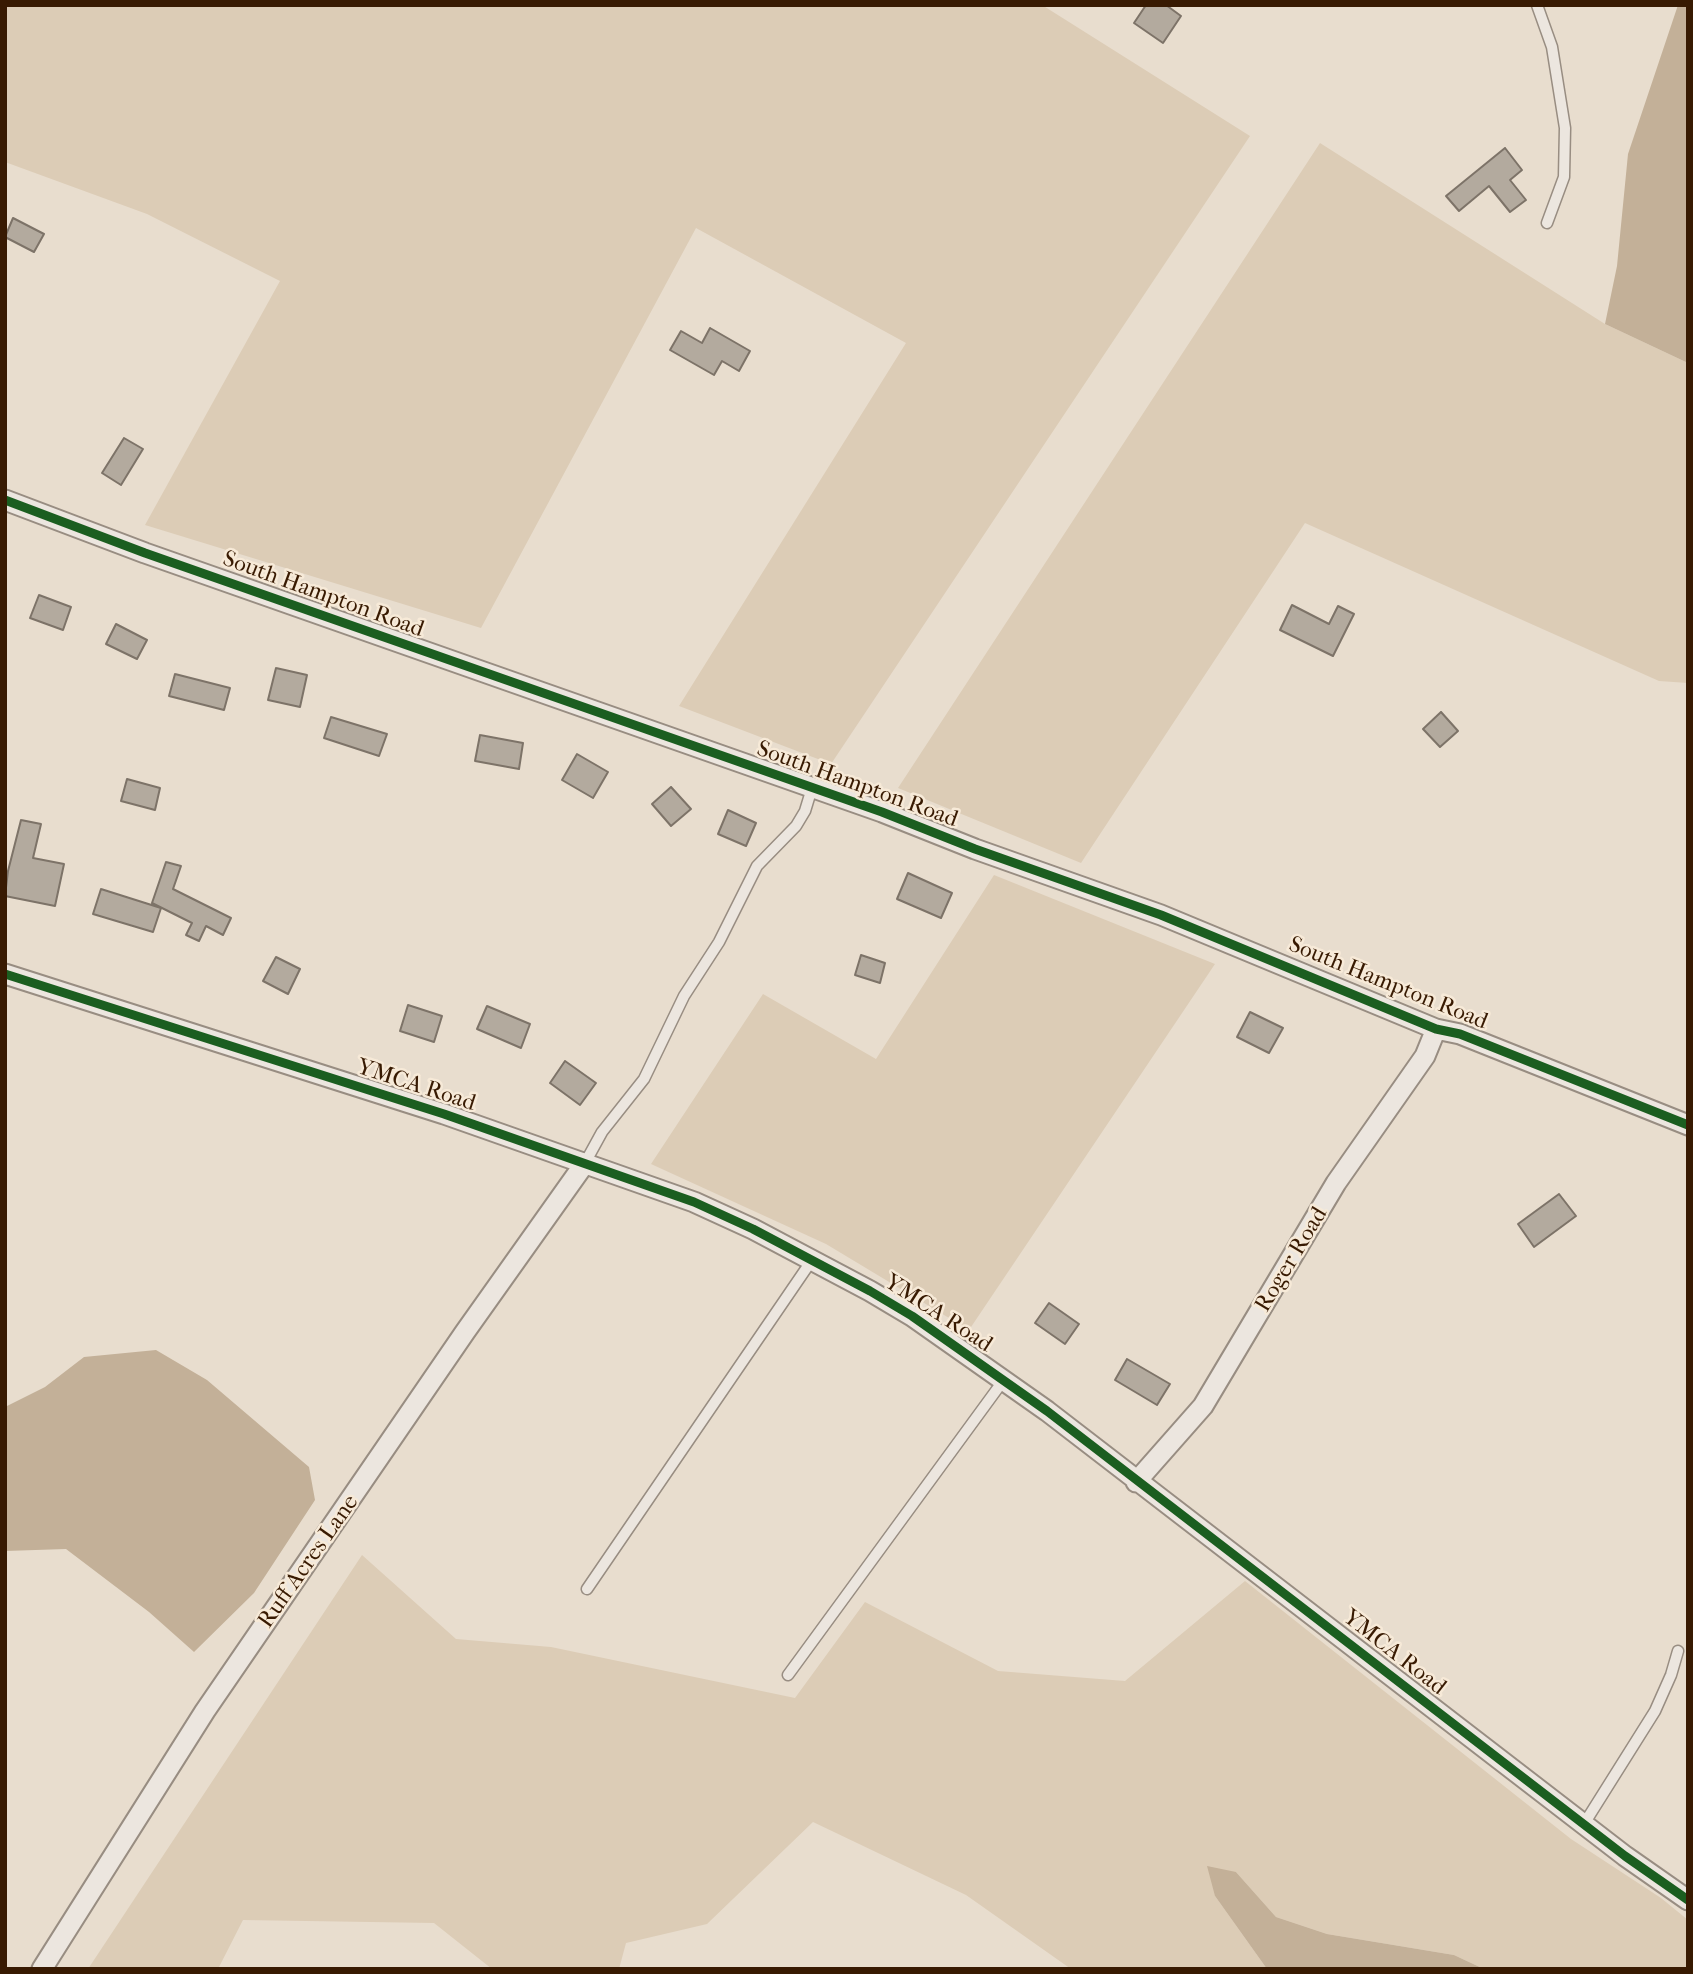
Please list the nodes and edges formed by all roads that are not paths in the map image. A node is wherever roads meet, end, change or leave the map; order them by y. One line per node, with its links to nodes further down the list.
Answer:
1 (1537, 5): 2 (lane)
2 (1547, 223)
3 (5, 500): 4 (street, South Hampton Road)
4 (812, 788): 6 (street, South Hampton Road); 8 (lane)
5 (5, 974): 8 (street, YMCA Road)
6 (1436, 1029): 7 (street, South Hampton Road); 11 (street, Roger Road)
7 (1688, 1125)
8 (585, 1163): 9 (street, YMCA Road); 17 (street, Ruff Acres Lane)
9 (812, 1260): 10 (street, YMCA Road); 12 (lane)
10 (1003, 1381): 11 (street, YMCA Road); 14 (lane)
11 (1136, 1482): 15 (street, YMCA Road)
12 (587, 1589)
13 (1678, 1651): 15 (lane)
14 (788, 1675)
15 (1584, 1824): 16 (street, YMCA Road)
16 (1688, 1900)
17 (42, 1969)

